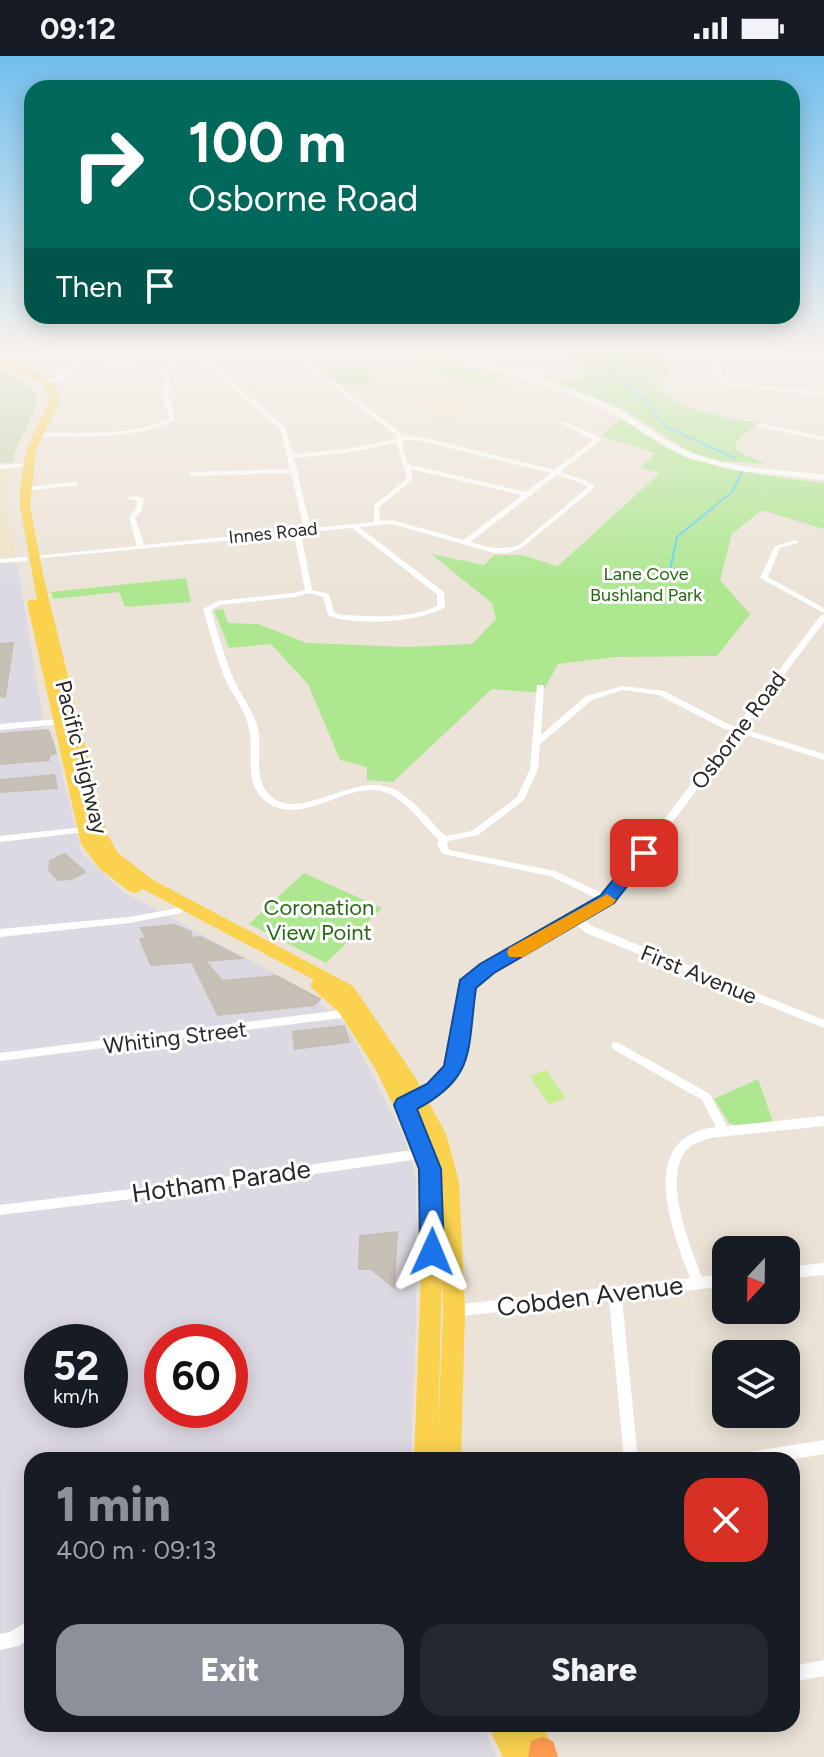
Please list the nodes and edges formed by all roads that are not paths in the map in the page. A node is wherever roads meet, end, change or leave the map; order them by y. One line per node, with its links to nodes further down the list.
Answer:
1 (30, 431): 13 (main road, Pacific Highway)
2 (40, 431): 9 (main road, Pacific Highway)
3 (122, 431): 9 (street)
4 (284, 431): 12 (street)
5 (395, 431): 10 (street)
6 (581, 431): 17 (street)
7 (645, 431): 19 (main road)
8 (789, 431): 11 (street)
9 (38, 435): 13 (main road, Pacific Highway)
10 (400, 439): 12 (street); 14 (street); 17 (street)
11 (824, 439)
12 (293, 456): 16 (street)
13 (24, 465): 15 (street); 21 (main road, Pacific Highway); 31 (main road, Pacific Highway)
14 (407, 466): 22 (street); 24 (street)
15 (0, 467)
16 (295, 471): 18 (street); 26 (street)
17 (555, 473): 22 (street); 28 (street, Innes Road)
18 (192, 474)
19 (824, 477)
20 (76, 484): 21 (street)
21 (25, 489): 31 (main road, Pacific Highway)
22 (528, 495): 28 (street)
23 (130, 498): 30 (street)
24 (377, 523): 25 (street, Innes Road); 28 (street, Innes Road)
25 (352, 525): 26 (street, Innes Road); 33 (street)
26 (308, 530): 27 (street, Innes Road)
27 (297, 531): 30 (street, Innes Road); 33 (street)
28 (466, 542)
29 (796, 542): 34 (street)
30 (141, 547): 31 (street, Innes Road)
31 (30, 559): 32 (street, Innes Road); 36 (main road, Pacific Highway)
32 (0, 561)
33 (309, 591): 43 (street)
34 (824, 615): 38 (street, Osborne Road)
35 (540, 687): 39 (street)
36 (66, 721): 37 (street); 41 (main road, Pacific Highway); 52 (main road, Pacific Highway)
37 (0, 727)
38 (737, 730): 39 (street); 40 (street); 44 (street, Osborne Road)
39 (536, 743): 43 (street)
40 (824, 757)
41 (84, 830): 42 (street); 45 (main road, Pacific Highway)
42 (0, 839)
43 (444, 839): 44 (street)
44 (607, 899): 46 (street, Osborne Road)
45 (178, 911): 47 (street); 48 (main road, Pacific Highway)
46 (575, 919): 49 (street, First Avenue); 52 (street, Osborne Road)
47 (0, 933)
48 (350, 1013): 51 (street, Whiting Street); 52 (main road, Pacific Highway)
49 (824, 1024)
50 (617, 1046): 54 (street)
51 (0, 1057)
52 (411, 1102): 55 (main road, Pacific Highway)
53 (824, 1121): 54 (street)
54 (724, 1131): 60 (street)
55 (433, 1152): 56 (street, Hotham Parade); 62 (main road, Pacific Highway); 64 (main road, Pacific Highway)
56 (0, 1210)
57 (824, 1269): 58 (street)
58 (800, 1272)
59 (712, 1282): 60 (street, Cobden Avenue)
60 (698, 1283): 61 (street, Cobden Avenue)
61 (615, 1293): 62 (street, Cobden Avenue); 66 (street)
62 (454, 1311): 65 (main road, Pacific Highway)
63 (824, 1447): 67 (street)
64 (426, 1452)
65 (449, 1452)
66 (630, 1452)
67 (793, 1452)
68 (24, 1632): 69 (street)
69 (0, 1642)
70 (824, 1668): 71 (street)
71 (800, 1672)
72 (510, 1732): 74 (main road)
73 (530, 1732): 74 (main road)
74 (537, 1756)

